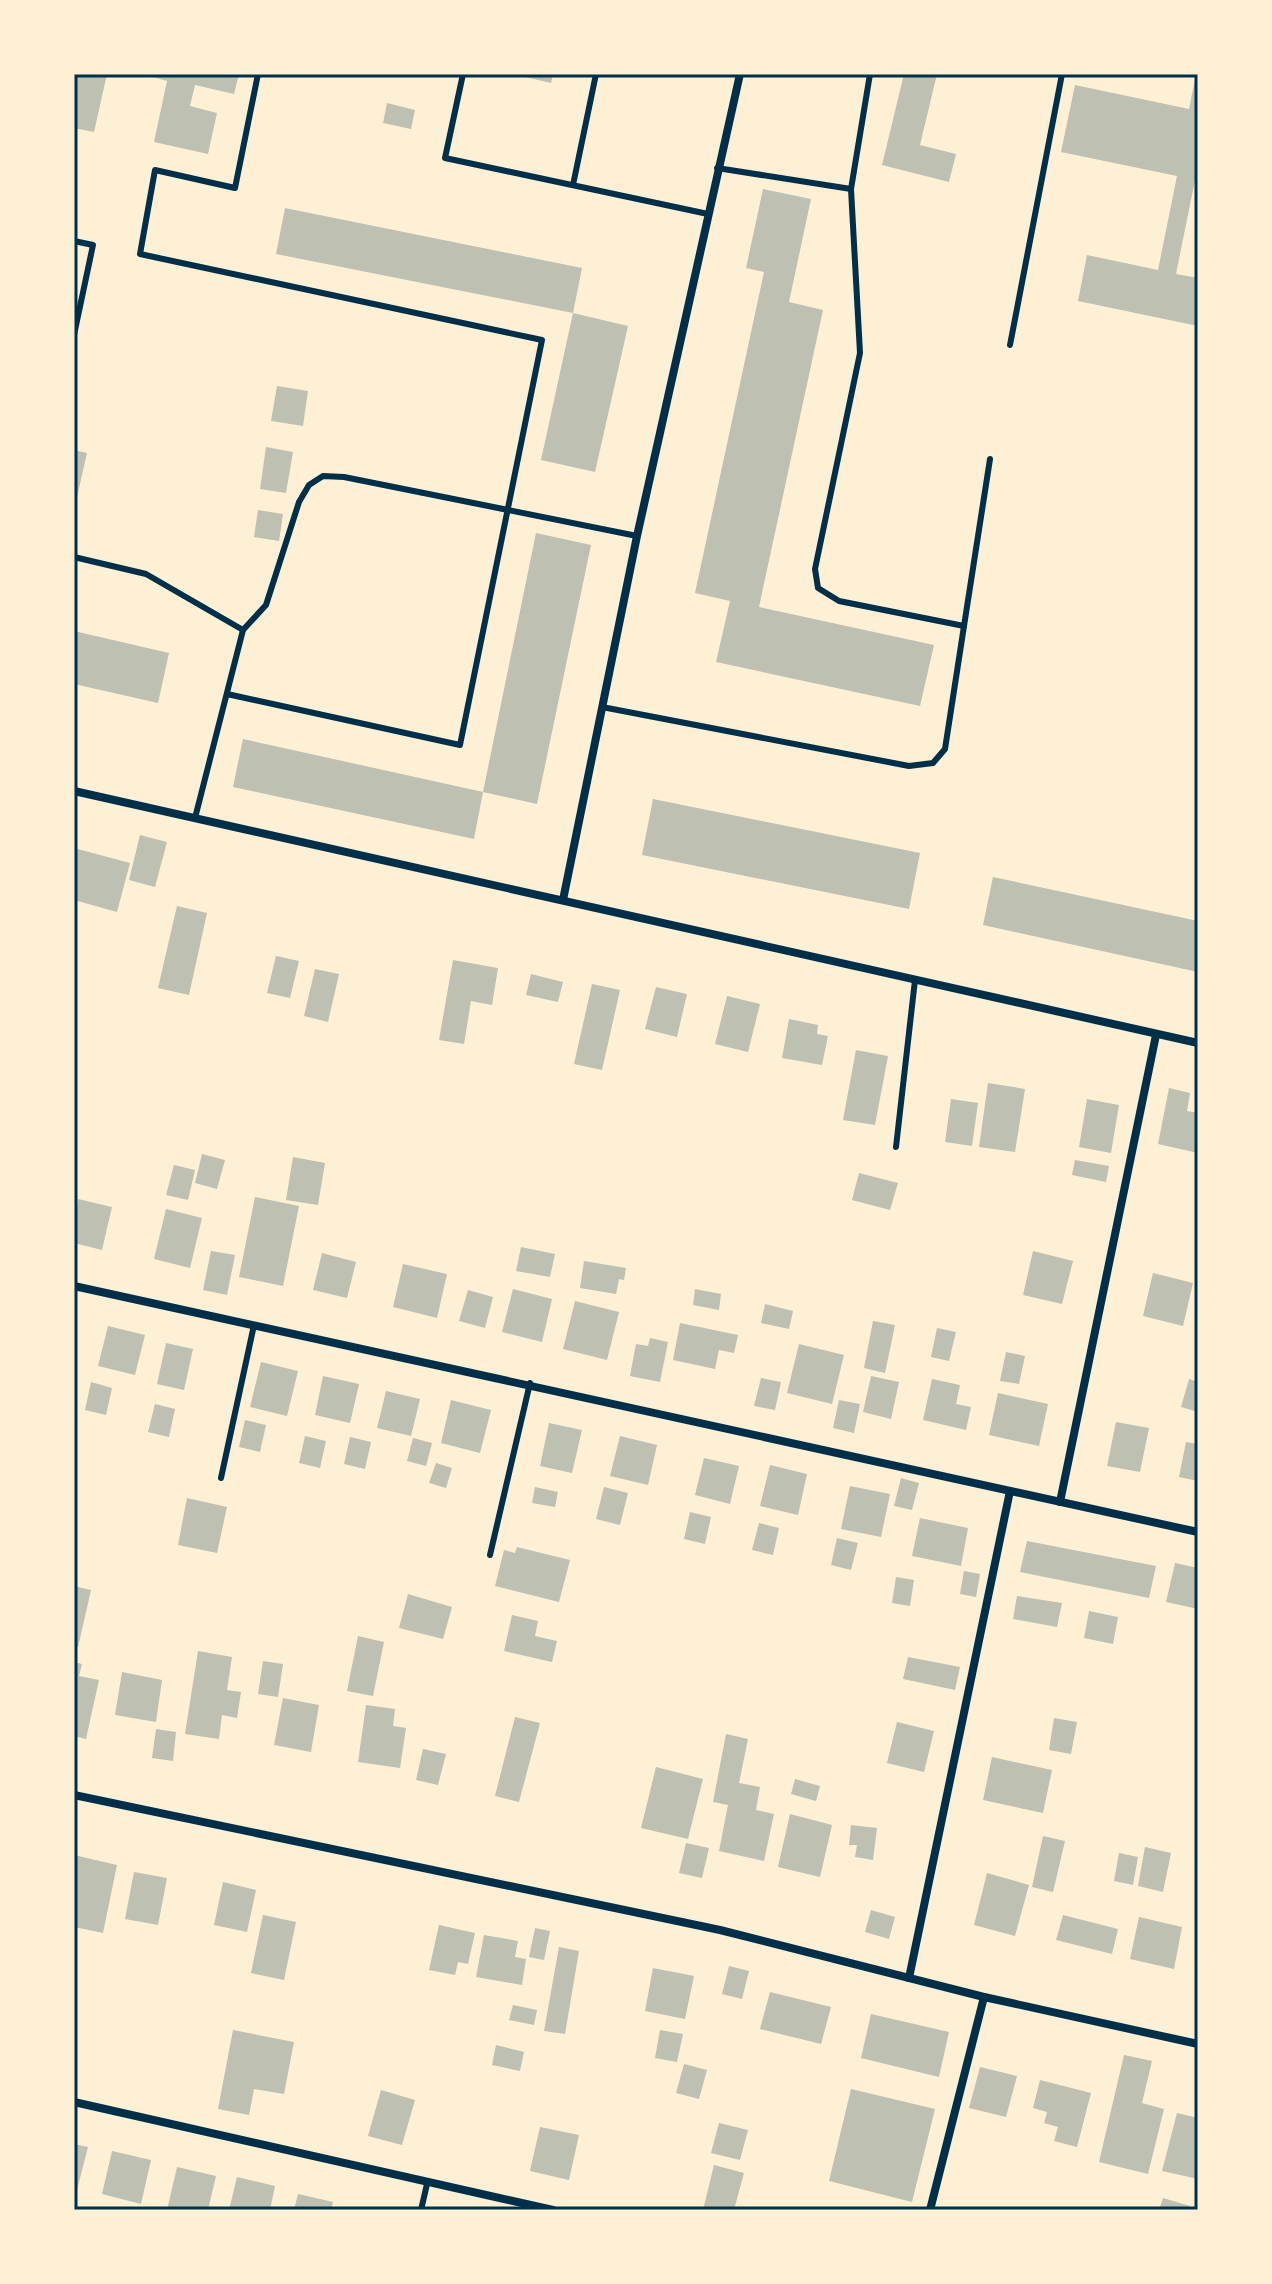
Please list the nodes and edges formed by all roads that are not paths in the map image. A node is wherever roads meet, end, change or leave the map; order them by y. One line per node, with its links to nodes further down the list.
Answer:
1 (258, 74): 15 (lane)
2 (463, 74): 8 (lane)
3 (596, 74): 8 (lane)
4 (740, 74): 7 (street)
5 (870, 74): 9 (lane)
6 (1062, 74): 13 (lane)
7 (717, 168): 9 (lane); 10 (street)
8 (573, 185): 10 (lane)
9 (851, 189): 18 (lane)
10 (708, 214): 16 (street)
11 (74, 241): 12 (lane)
12 (74, 335)
13 (1010, 345)
14 (990, 459): 18 (lane)
15 (506, 512): 16 (lane); 19 (lane); 20 (lane)
16 (637, 536): 21 (street)
17 (74, 557): 19 (lane)
18 (964, 626): 21 (lane)
19 (243, 630): 20 (lane)
20 (227, 694): 23 (lane)
21 (602, 707): 24 (street)
22 (74, 791): 23 (street)
23 (195, 818): 24 (street)
24 (563, 900): 25 (street)
25 (915, 980): 26 (street); 28 (lane)
26 (1156, 1035): 27 (street); 34 (street)
27 (1198, 1043)
28 (896, 1147)
29 (74, 1286): 30 (street)
30 (254, 1325): 31 (street); 32 (lane)
31 (530, 1383): 33 (street); 36 (lane)
32 (221, 1478)
33 (1010, 1491): 34 (street); 38 (street)
34 (1060, 1502): 35 (street)
35 (1198, 1532)
36 (490, 1555)
37 (74, 1795): 38 (street)
38 (909, 1978): 39 (street)
39 (984, 1997): 40 (street); 45 (street)
40 (1198, 2044)
41 (74, 2102): 42 (street)
42 (427, 2184): 43 (lane); 44 (street)
43 (421, 2210)
44 (553, 2210)
45 (930, 2210)

